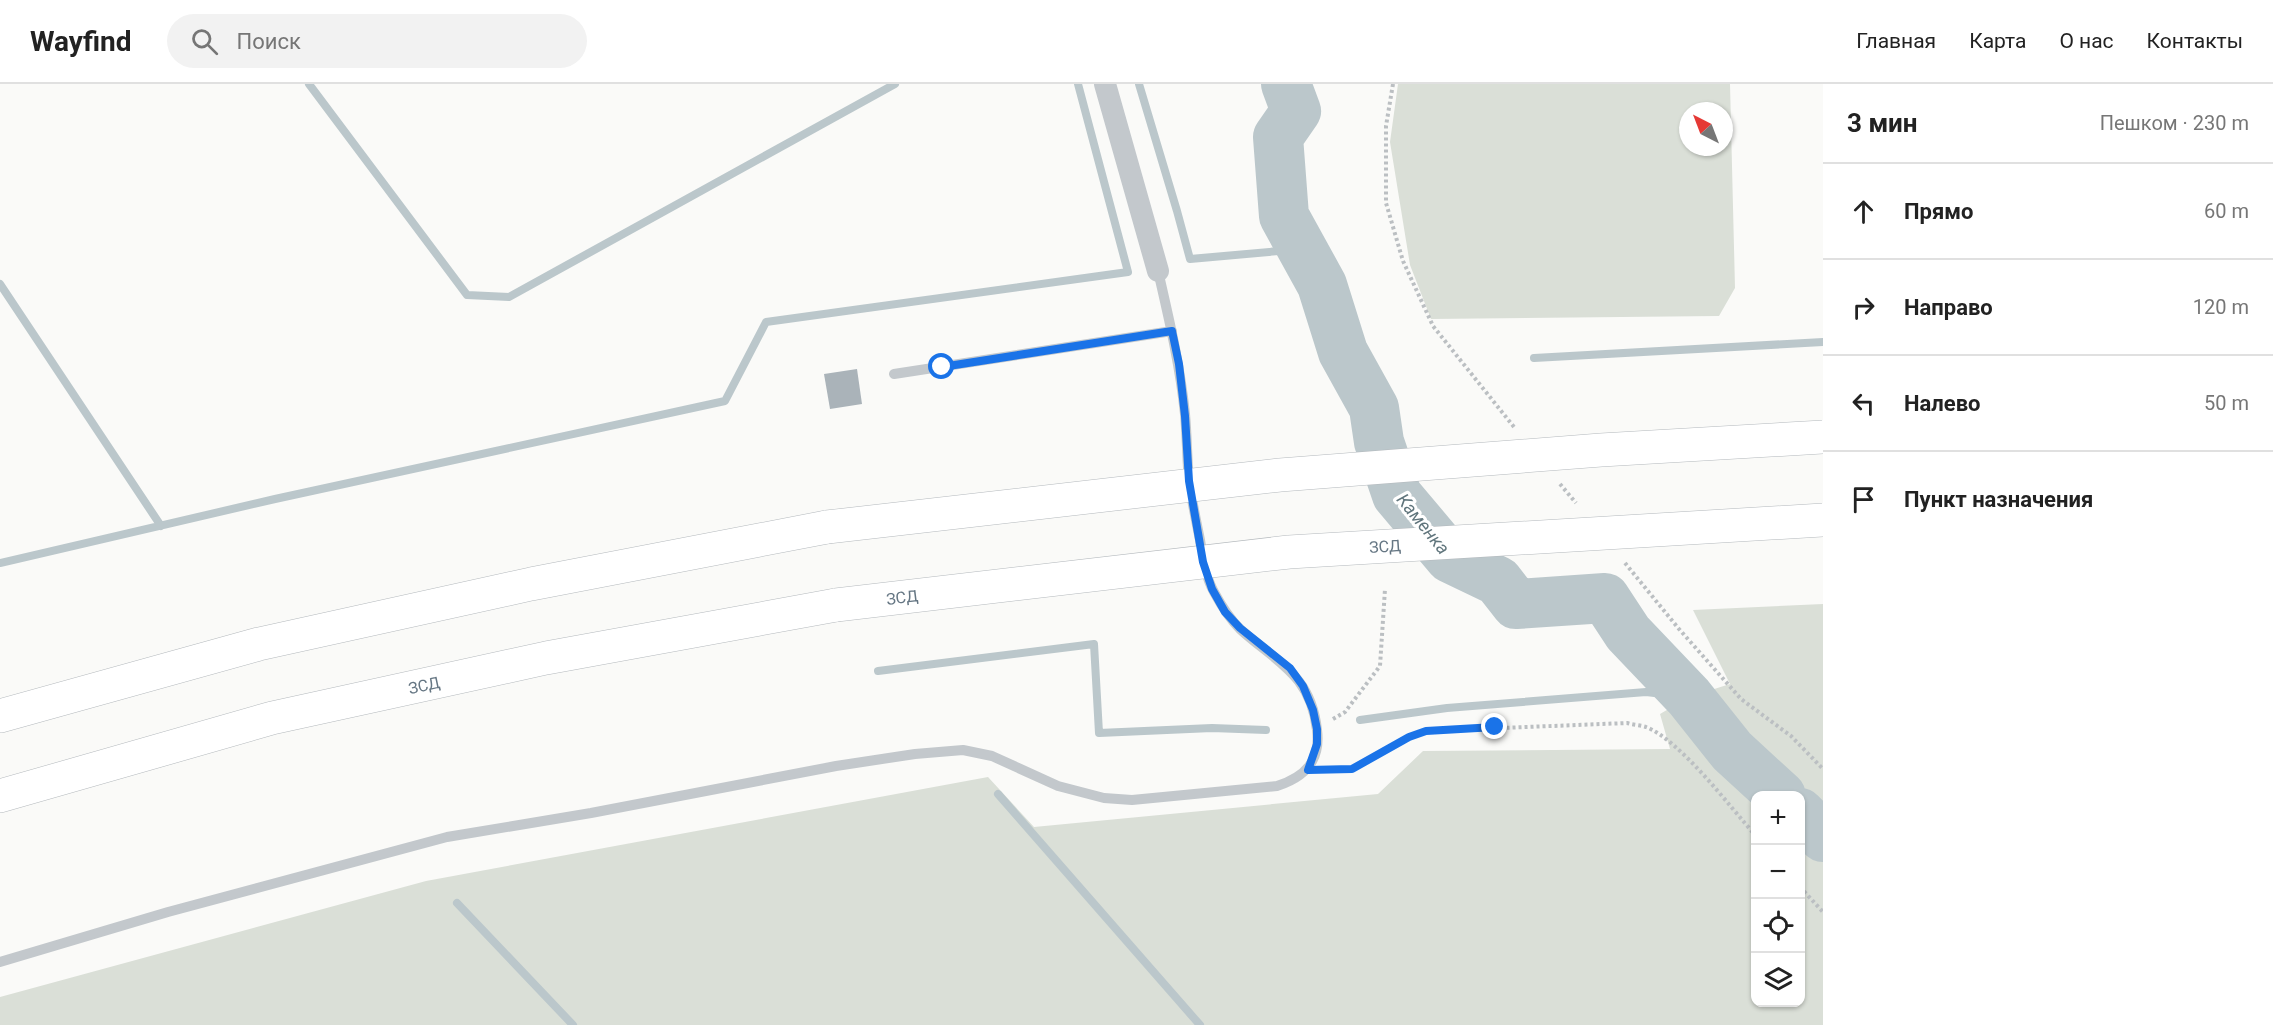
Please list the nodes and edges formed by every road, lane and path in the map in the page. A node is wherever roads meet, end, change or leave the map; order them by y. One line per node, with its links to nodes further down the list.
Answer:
1 (1105, 84): 2 (street)
2 (1158, 271): 3 (lane)
3 (1172, 331): 4 (lane); 9 (lane)
4 (894, 374)
5 (1823, 437): 8 (highway, bridge)
6 (1823, 520): 11 (highway, ЗСД, bridge)
7 (1385, 590): 9 (path)
8 (0, 716)
9 (1317, 729): 10 (lane)
10 (1308, 770): 12 (path); 15 (lane)
11 (0, 796)
12 (1751, 831)
13 (1805, 892): 14 (path)
14 (1823, 912)
15 (0, 962)

